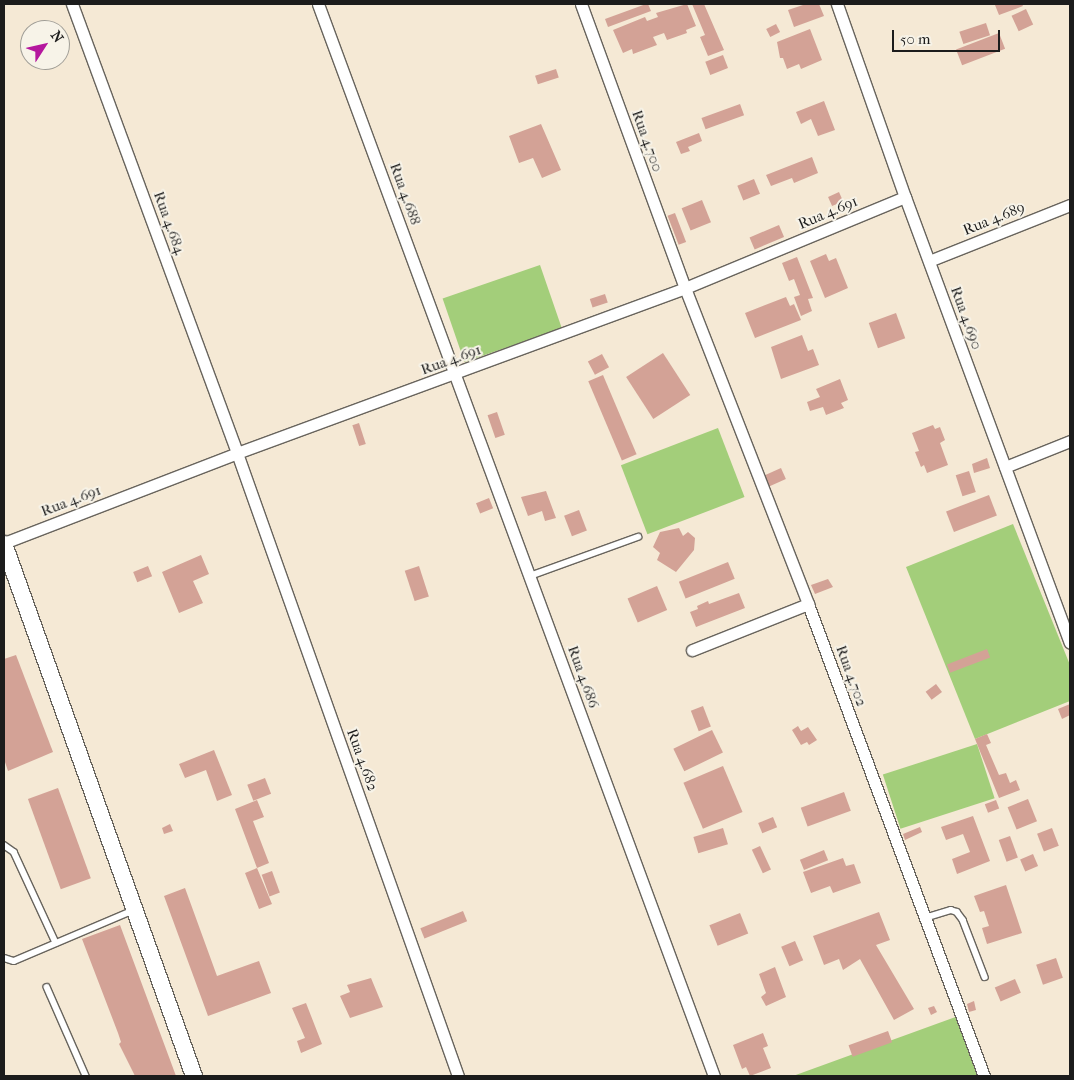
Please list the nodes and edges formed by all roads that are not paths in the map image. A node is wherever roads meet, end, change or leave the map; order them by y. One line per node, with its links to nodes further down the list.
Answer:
1 (72, 4): 11 (street, Rua 4.684)
2 (318, 4): 9 (street, Rua 4.688)
3 (580, 4): 8 (street, Rua 4.700)
4 (837, 4): 5 (street, Rua 4.690)
5 (906, 197): 7 (street, Rua 4.690); 8 (street, Rua 4.691)
6 (1070, 205): 7 (street, Rua 4.689)
7 (929, 262): 12 (street, Rua 4.690)
8 (685, 288): 9 (street, Rua 4.691); 16 (street, Rua 4.702)
9 (455, 374): 11 (street, Rua 4.691); 15 (street, Rua 4.686)
10 (1070, 441): 12 (street)
11 (237, 453): 14 (street, Rua 4.691); 28 (street, Rua 4.682)
12 (1005, 467): 17 (street, Rua 4.690)
13 (638, 537): 15 (lane)
14 (4, 543): 20 (main road)
15 (530, 576): 29 (street, Rua 4.686)
16 (808, 604): 18 (street); 21 (street, Rua 4.702)
17 (1070, 642)
18 (692, 650)
19 (4, 845): 22 (lane)
20 (134, 910): 22 (lane); 27 (main road)
21 (925, 918): 24 (lane); 30 (street, Rua 4.702)
22 (56, 943): 23 (lane)
23 (4, 958)
24 (985, 977)
25 (48, 987): 26 (lane)
26 (86, 1076)
27 (194, 1076)
28 (458, 1076)
29 (714, 1076)
30 (984, 1076)

